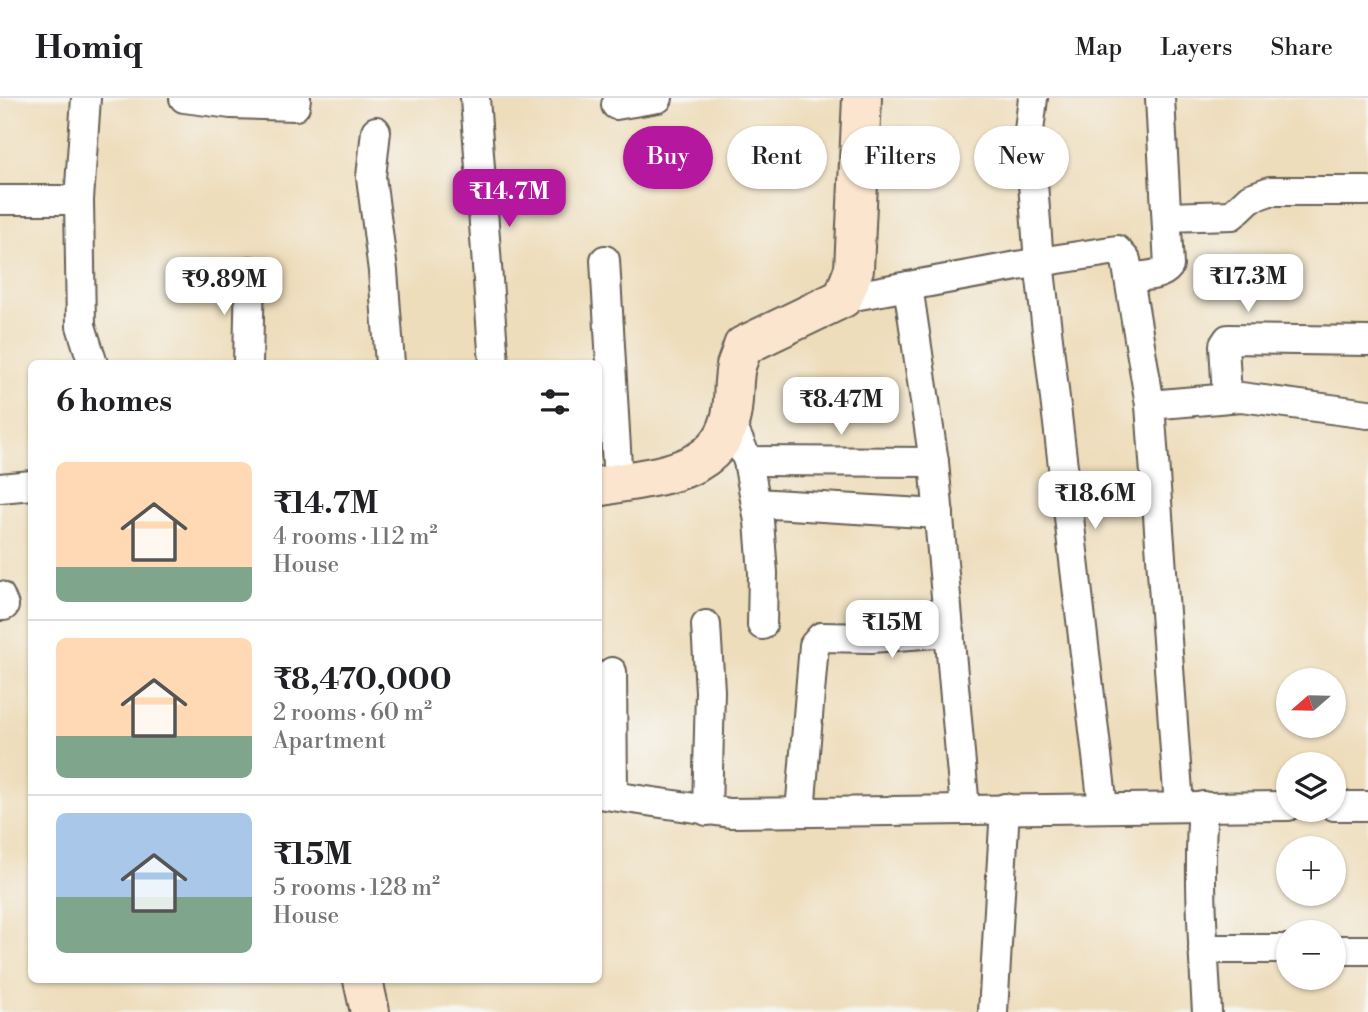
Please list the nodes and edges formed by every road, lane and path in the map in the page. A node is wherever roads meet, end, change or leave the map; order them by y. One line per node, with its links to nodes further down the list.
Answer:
1 (86, 98): 13 (street)
2 (184, 98): 3 (street)
3 (296, 98)
4 (475, 98): 25 (street)
5 (658, 98): 9 (street)
6 (862, 98): 20 (street)
7 (1033, 98): 16 (street)
8 (1160, 98): 14 (street)
9 (616, 105)
10 (376, 131): 24 (street)
11 (1368, 191): 14 (street)
12 (0, 200): 13 (street)
13 (79, 200): 22 (street)
14 (1167, 217): 18 (street)
15 (605, 260): 33 (street)
16 (1039, 261): 18 (street); 19 (street); 48 (street)
17 (250, 271): 23 (street)
18 (1129, 277): 27 (street)
19 (908, 286): 20 (street); 31 (street)
20 (843, 298): 29 (street)
21 (1368, 341): 26 (street)
22 (92, 360)
23 (248, 360)
24 (390, 360)
25 (494, 360)
26 (1227, 397): 27 (street); 28 (street)
27 (1150, 405): 44 (street)
28 (1368, 414)
29 (730, 421): 30 (street); 33 (street)
30 (748, 461): 31 (street); 35 (street)
31 (934, 462): 36 (street)
32 (28, 485): 34 (street)
33 (608, 485)
34 (0, 488)
35 (756, 503): 36 (street); 40 (street)
36 (939, 514): 41 (street)
37 (0, 596): 38 (street)
38 (0, 606)
39 (706, 625): 51 (street)
40 (762, 625)
41 (950, 632): 50 (street); 52 (street)
42 (612, 672): 43 (street)
43 (606, 795): 51 (street)
44 (1191, 806): 45 (street); 48 (street); 53 (street)
45 (1276, 806)
46 (1346, 806): 47 (street)
47 (1368, 806)
48 (1103, 807): 49 (street)
49 (1005, 808): 50 (street); 59 (street)
50 (965, 809): 52 (street)
51 (707, 811): 52 (street)
52 (800, 812)
53 (1203, 949): 54 (street); 60 (street)
54 (1276, 950)
55 (1346, 950): 56 (street)
56 (1368, 950)
57 (364, 983): 58 (street)
58 (370, 1012)
59 (993, 1012)
60 (1207, 1012)

